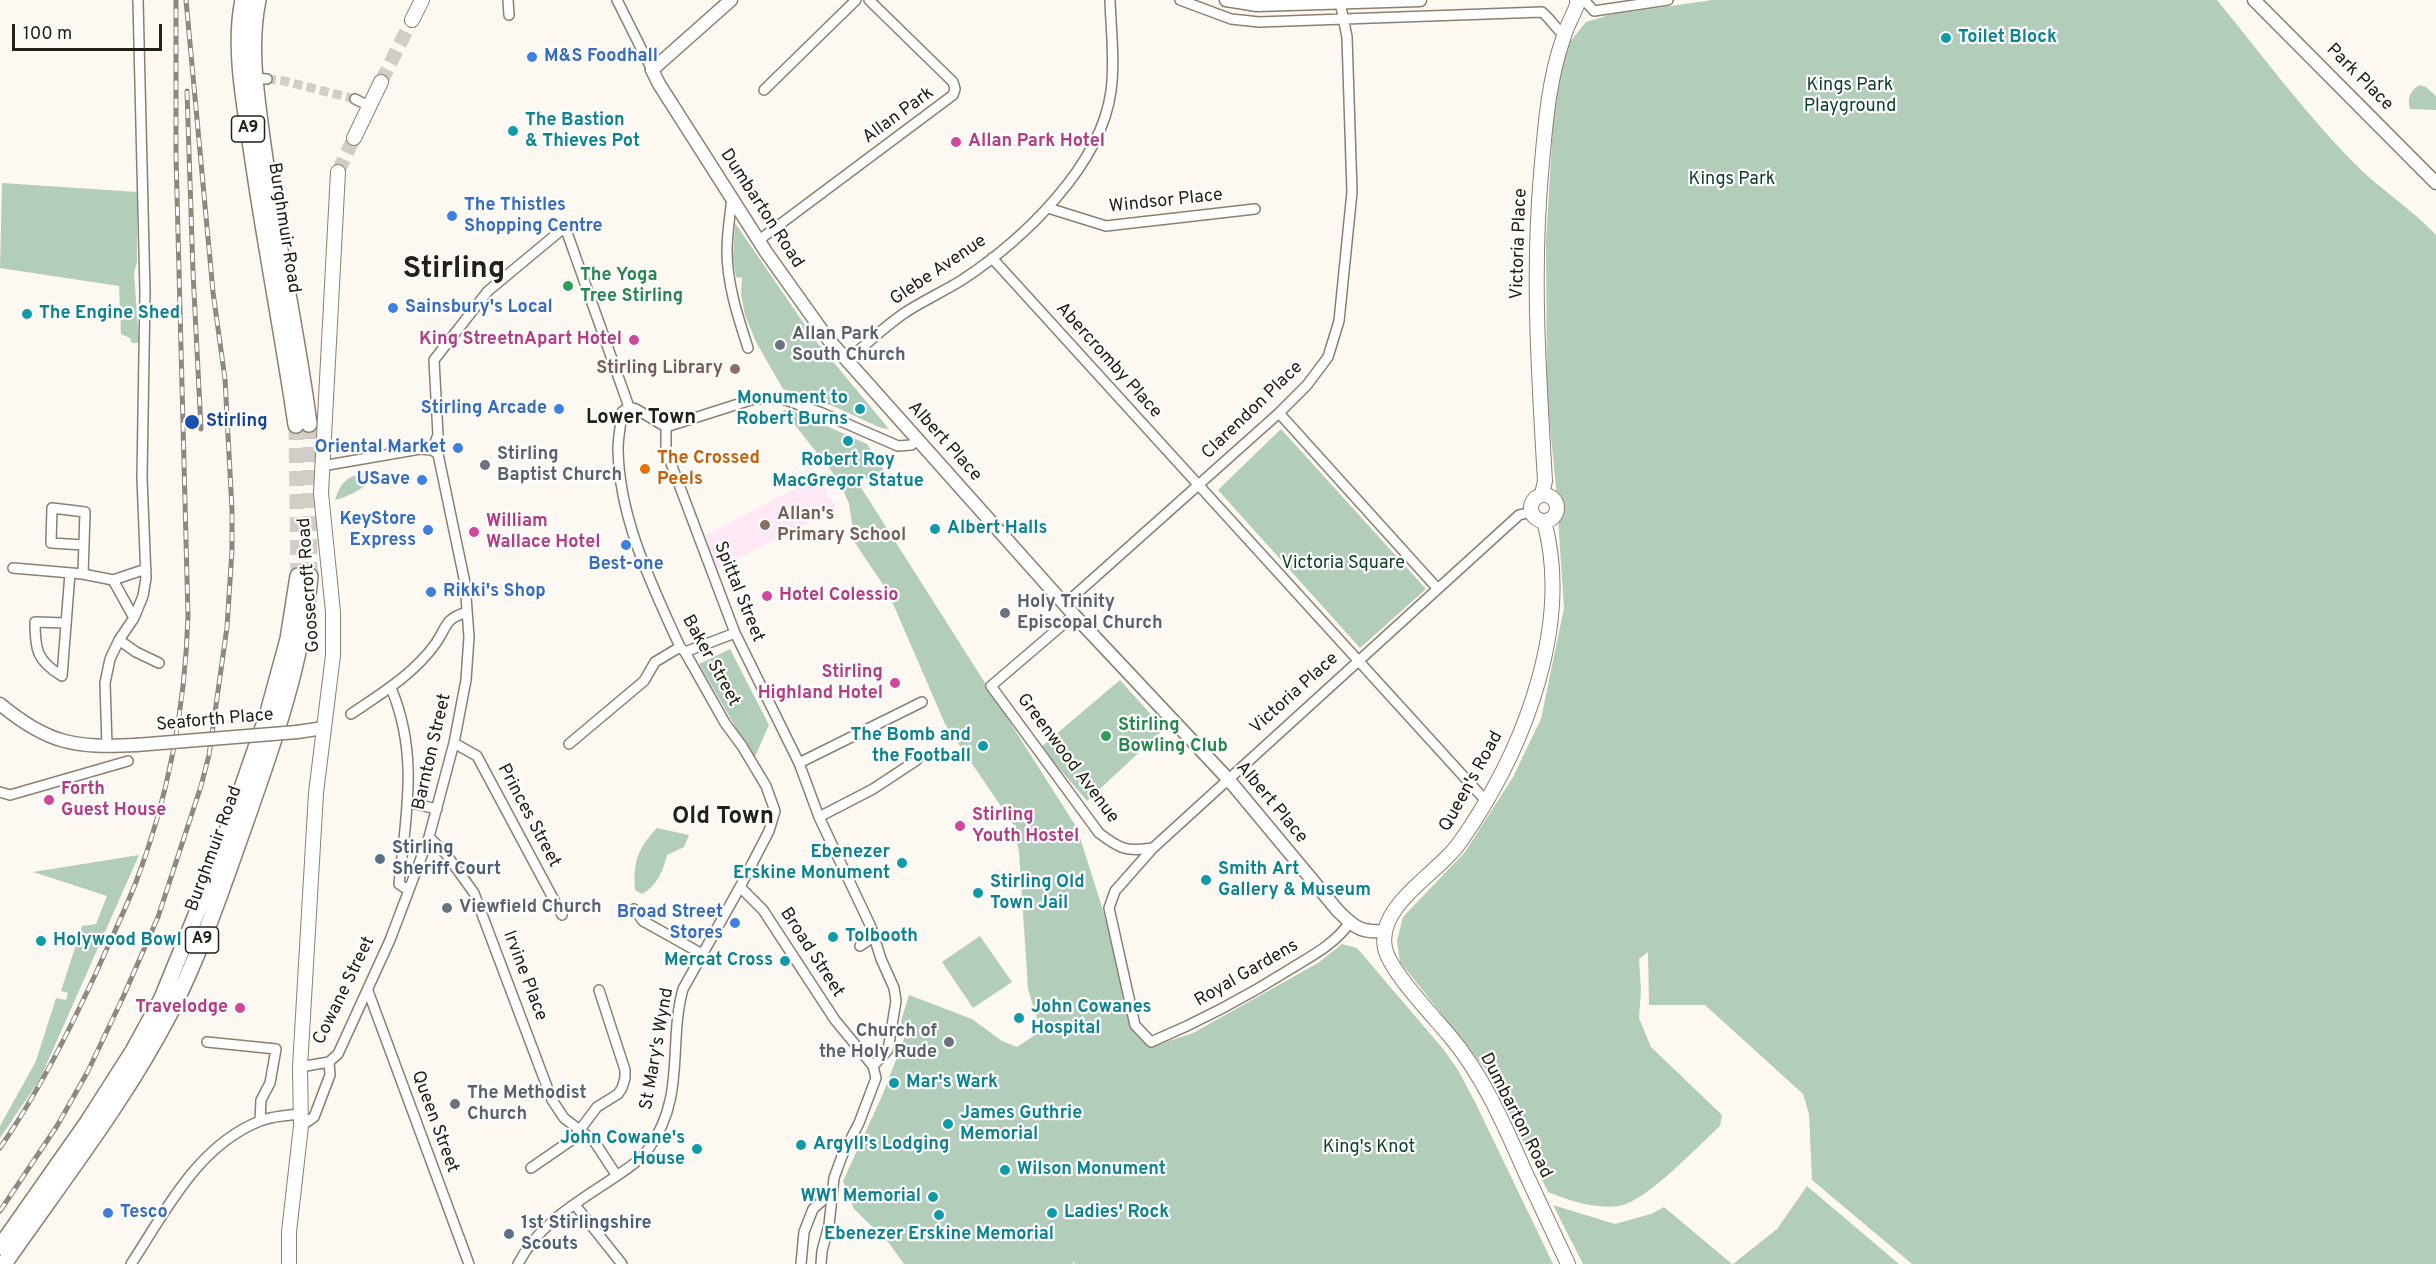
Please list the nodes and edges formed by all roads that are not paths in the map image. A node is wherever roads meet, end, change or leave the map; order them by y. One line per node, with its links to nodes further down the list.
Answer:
1 (138, 0): 52 (street)
2 (243, 0): 24 (main road, Burghmuir Road / A9)
3 (258, 0): 24 (main road, Burghmuir Road / A9)
4 (422, 0): 20 (main road)
5 (508, 0): 19 (street)
6 (617, 0): 23 (street)
7 (731, 0): 23 (street)
8 (856, 0): 26 (street)
9 (869, 0): 35 (street, Allan Park)
10 (1110, 0): 33 (street, Glebe Avenue)
11 (1180, 0): 21 (street)
12 (1226, 0): 18 (street)
13 (1420, 0): 18 (street)
14 (1577, 0): 22 (main road, Victoria Place)
15 (1584, 0): 16 (street)
16 (1668, 0)
17 (2254, 0): 31 (street, Park Place)
18 (1340, 2): 21 (street, Clarendon Place)
19 (508, 15)
20 (412, 20)
21 (1342, 20): 22 (street); 40 (street, Clarendon Place)
22 (1564, 36): 47 (main road, Victoria Place)
23 (652, 70): 32 (street, Dumbarton Road)
24 (254, 78): 41 (main road, Burghmuir Road / A9)
25 (381, 82): 28 (main road)
26 (764, 90)
27 (355, 99): 28 (street)
28 (369, 106): 29 (main road)
29 (354, 138)
30 (338, 172): 45 (main road, Goosecroft Road)
31 (2436, 183)
32 (732, 198): 35 (street, Dumbarton Road); 37 (street)
33 (1048, 208): 34 (street, Windsor Place); 36 (street, Glebe Avenue)
34 (1255, 209)
35 (759, 240): 38 (street, Dumbarton Road)
36 (993, 258): 38 (street, Glebe Avenue); 46 (street, Abercromby Place)
37 (748, 348)
38 (847, 361): 43 (street, Albert Place)
39 (629, 407): 42 (street); 44 (street); 64 (street, Baker Street)
40 (1279, 413): 46 (street, Clarendon Place); 56 (street)
41 (303, 425)
42 (666, 427): 43 (street); 62 (street, Spittal Street)
43 (918, 440): 57 (street, Albert Place)
44 (432, 450): 45 (street); 58 (street, Barnton Street)
45 (322, 465): 71 (main road, Goosecroft Road)
46 (1199, 486): 57 (street, Clarendon Place); 65 (street)
47 (1542, 494): 48 (main road); 49 (main road)
48 (1531, 512): 49 (main road); 56 (street)
49 (1544, 521): 80 (main road, Queen's Road)
50 (84, 545): 50 (street); 54 (street)
51 (13, 568): 53 (street)
52 (146, 569): 55 (street); 60 (street)
53 (70, 573): 54 (street); 61 (street)
54 (83, 574): 55 (street)
55 (113, 580): 60 (street)
56 (1437, 588): 65 (street)
57 (1065, 604): 59 (street, Albert Place)
58 (466, 612): 67 (street); 72 (street, Barnton Street)
59 (1074, 615): 78 (street, Albert Place); 85 (street, Greenwood Avenue)
60 (134, 618): 63 (street)
61 (66, 623): 61 (street)
62 (735, 633): 64 (street); 77 (street, Spittal Street)
63 (119, 640): 66 (street); 74 (street)
64 (683, 649): 73 (street); 86 (street, Baker Street)
65 (1360, 660): 78 (street, Victoria Place); 80 (street)
66 (159, 663)
67 (391, 688): 70 (street); 81 (street)
68 (922, 702): 77 (street)
69 (0, 704): 74 (street, Seaforth Place)
70 (351, 714)
71 (324, 728): 74 (street, Seaforth Place, bridge); 101 (main road, Goosecroft Road)
72 (454, 743): 82 (street, Barnton Street); 89 (street, Princes Street)
73 (569, 744)
74 (107, 746)
75 (917, 760): 83 (street)
76 (128, 761): 79 (street)
77 (799, 763): 83 (street, Spittal Street)
78 (1229, 780): 85 (street, Victoria Place); 90 (street, Albert Place)
79 (0, 792)
80 (1486, 801): 91 (main road, Queen's Road)
81 (407, 802): 82 (street); 87 (street)
82 (437, 809): 84 (street, Barnton Street)
83 (819, 817): 93 (street, Spittal Street)
84 (429, 837): 87 (street, Barnton Street); 104 (street, Irvine Place)
85 (1153, 848): 90 (street, Royal Gardens)
86 (740, 888): 95 (street, St Mary's Wynd); 100 (street, Broad Street)
87 (408, 890): 92 (street, Barnton Street)
88 (634, 909): 95 (street)
89 (562, 915)
90 (1350, 922): 91 (street)
91 (1384, 931): 118 (main road, Dumbarton Road)
92 (392, 934): 97 (street, Cowane Street)
93 (873, 937): 94 (street); 100 (street, Spittal Street)
94 (860, 946)
95 (702, 954): 106 (street, St Mary's Wynd)
96 (599, 990): 104 (street)
97 (368, 991): 99 (street, Cowane Street); 113 (street, Queen Street)
98 (207, 1042): 103 (street)
99 (329, 1062): 101 (street, Cowane Street); 102 (street, Cowane Street)
100 (873, 1066): 107 (street)
101 (300, 1067): 102 (main road)
102 (301, 1120): 103 (street); 112 (main road)
103 (260, 1121): 111 (street)
104 (581, 1129): 105 (street); 106 (street, Irvine Place)
105 (531, 1168)
106 (617, 1176): 108 (street, St Mary's Wynd)
107 (831, 1193): 116 (street); 117 (street)
108 (575, 1205): 114 (street, St Mary's Wynd); 115 (street)
109 (0, 1246): 110 (main road, Burghmuir Road / A9)
110 (4, 1264)
111 (130, 1264)
112 (289, 1264)
113 (469, 1264)
114 (518, 1264)
115 (622, 1264)
116 (801, 1264)
117 (821, 1264)
118 (1569, 1264)

